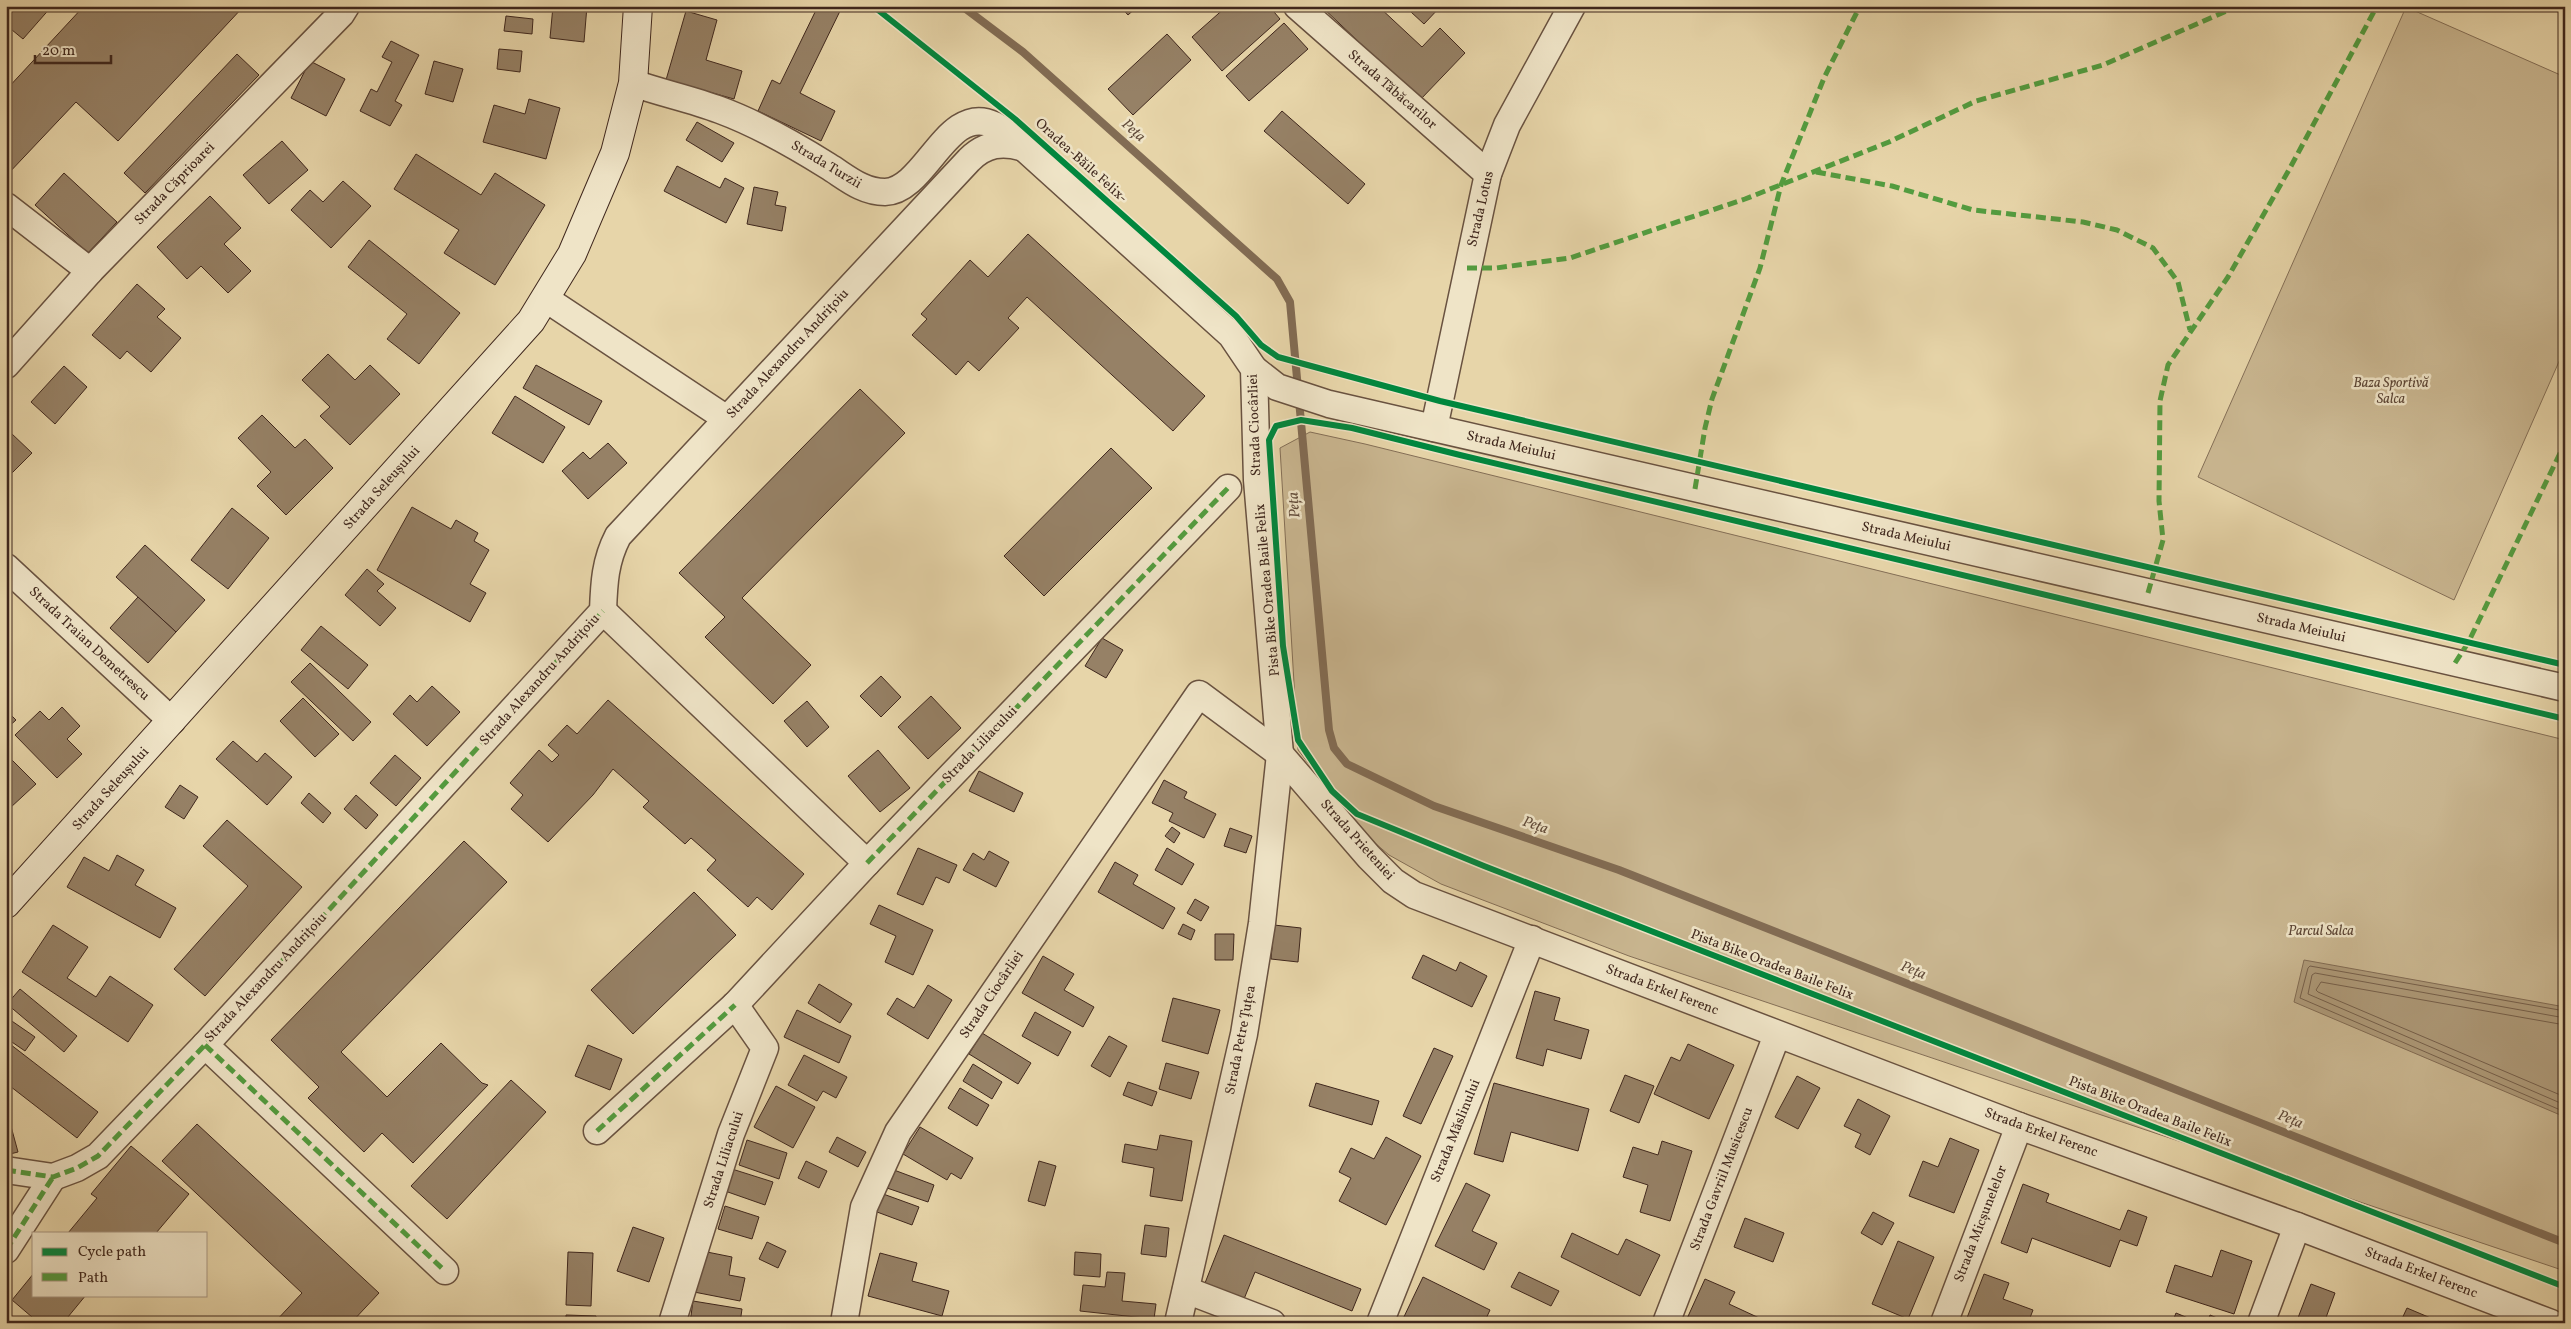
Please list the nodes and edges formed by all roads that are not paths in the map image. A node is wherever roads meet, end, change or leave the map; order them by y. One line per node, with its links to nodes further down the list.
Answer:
1 (346, 6): 9 (street, Strada Căprioarei)
2 (638, 6): 5 (main road, Strada Seleușului)
3 (1297, 6): 7 (street, Strada Tăbăcarilor)
4 (1572, 6): 7 (street, Strada Lotus)
5 (632, 83): 6 (street, Strada Turzii); 10 (main road, Strada Seleușului)
6 (1024, 148): 12 (street, Strada Ciocârliei); 13 (street, Strada Alexandru Andrițoiu)
7 (1488, 174): 14 (street, Strada Lotus)
8 (6, 206): 9 (street)
9 (90, 271): 11 (street, Strada Căprioarei)
10 (546, 299): 13 (street); 20 (main road, Strada Seleușului)
11 (6, 365)
12 (1254, 369): 14 (street, Strada Meiului); 21 (street, Strada Ciocârliei)
13 (726, 419): 17 (street, Strada Alexandru Andrițoiu)
14 (1434, 428): 18 (street, Strada Meiului)
15 (1228, 488): 22 (street, Strada Liliacului)
16 (6, 567): 20 (street, Strada Traian Demetrescu)
17 (603, 611): 22 (street); 27 (street, Strada Alexandru Andrițoiu)
18 (2565, 688)
19 (1199, 694): 21 (street, Strada Prieteniei); 37 (street, Strada Ciocârliei)
20 (172, 721): 23 (main road, Strada Seleușului)
21 (1280, 754): 24 (street, Strada Prieteniei); 35 (street, Strada Petre Țuțea)
22 (867, 864): 25 (street, Strada Liliacului)
23 (6, 904)
24 (1532, 939): 26 (street, Strada Erkel Ferenc); 40 (street, Strada Măslinului)
25 (735, 1005): 29 (street, Strada Liliacului); 36 (street, Strada Liliacului)
26 (1778, 1035): 28 (street, Strada Erkel Ferenc); 41 (street, Strada Gavriil Musicescu)
27 (205, 1045): 31 (street, Strada Alexandru Andrițoiu); 34 (street)
28 (2019, 1126): 32 (street, Strada Erkel Ferenc); 42 (street, Strada Micșunelelor)
29 (597, 1131)
30 (6, 1170): 31 (street, Strada Alexandru Andrițoiu)
31 (53, 1177): 33 (street)
32 (2298, 1226): 43 (street); 44 (street, Strada Erkel Ferenc)
33 (6, 1250)
34 (445, 1271)
35 (1186, 1290): 38 (street, Strada Petre Țuțea); 39 (street)
36 (672, 1323)
37 (844, 1323)
38 (1178, 1323)
39 (1272, 1323)
40 (1380, 1323)
41 (1666, 1323)
42 (1944, 1323)
43 (2261, 1323)
44 (2551, 1323)

